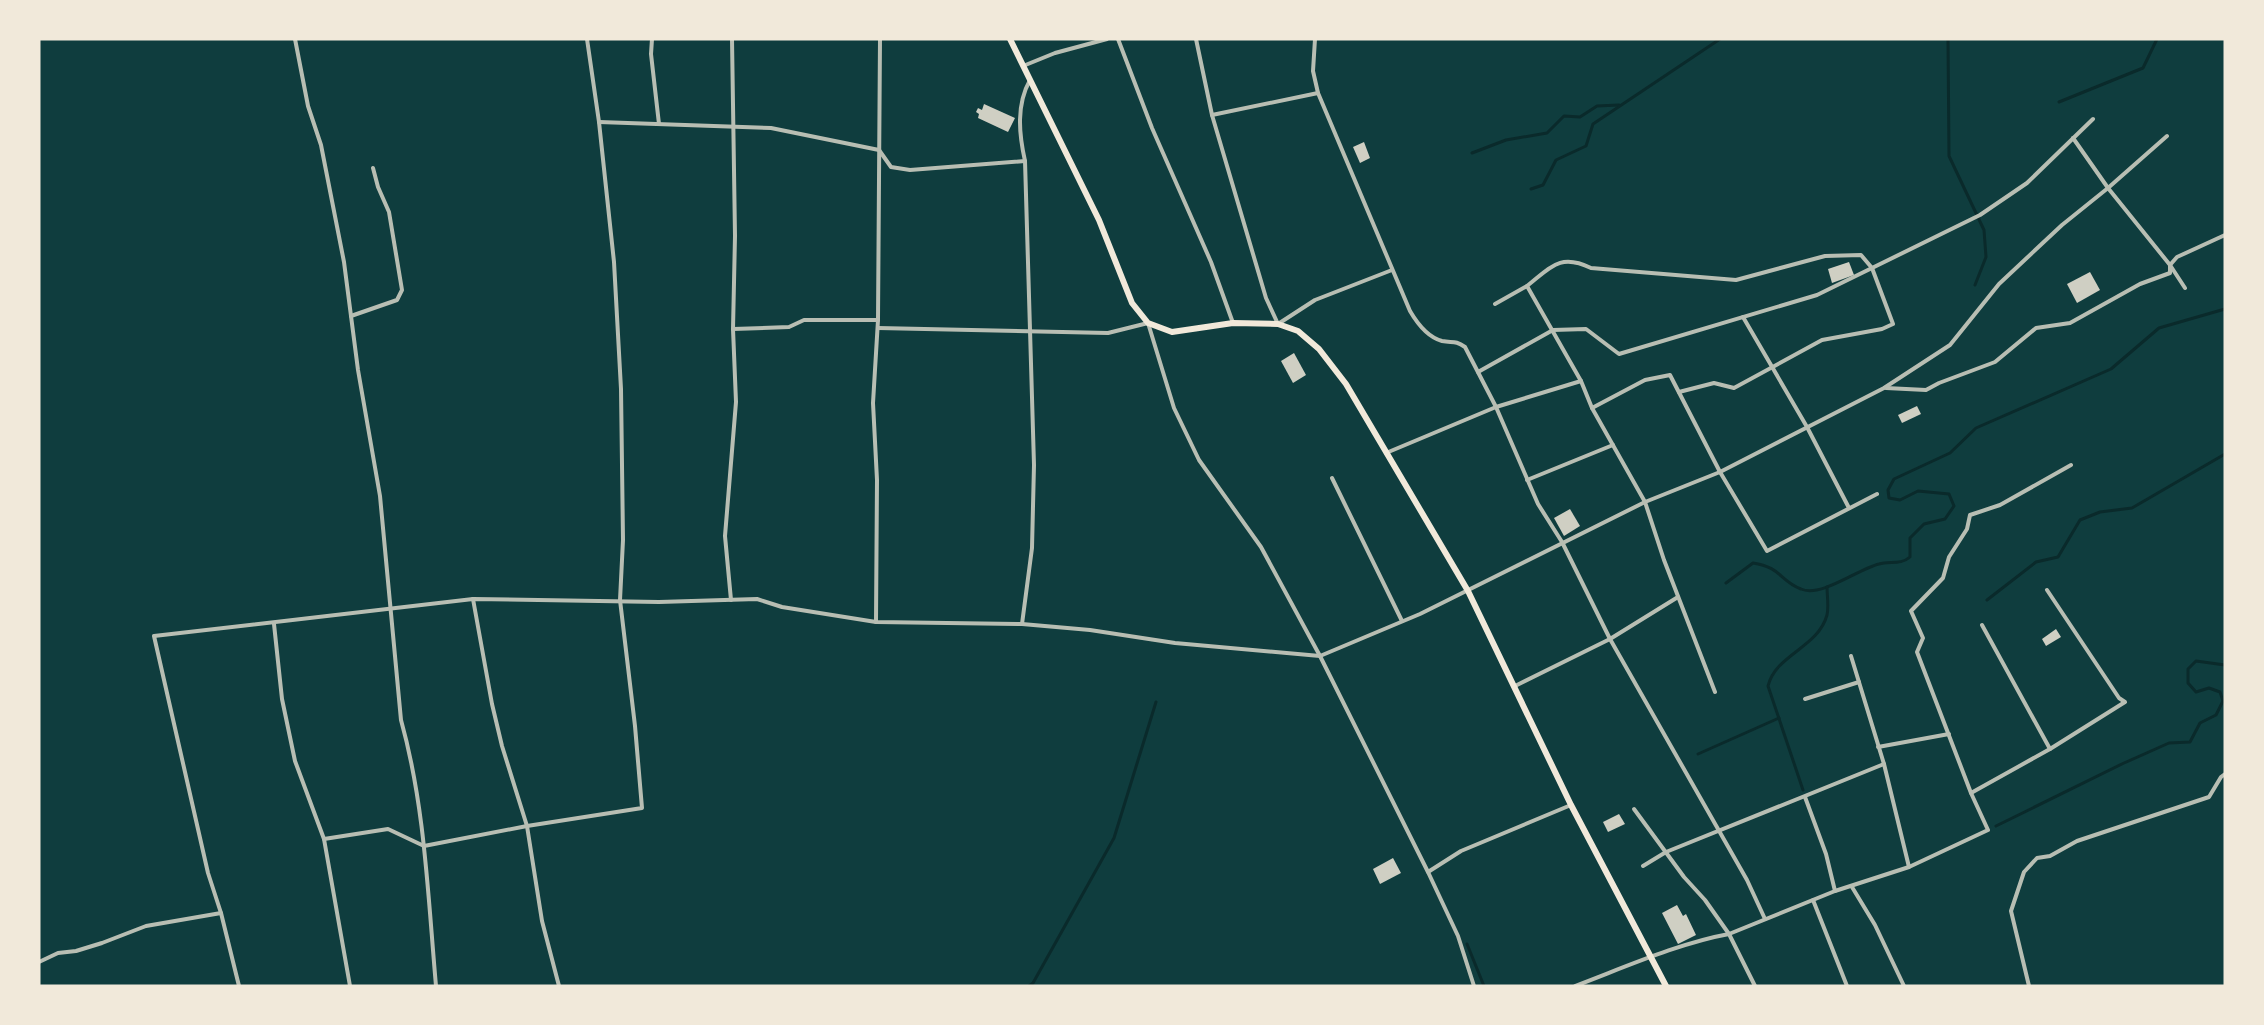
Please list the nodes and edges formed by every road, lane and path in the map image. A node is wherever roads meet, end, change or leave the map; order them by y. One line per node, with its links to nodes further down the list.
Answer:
1 (295, 39): 32 (street)
2 (587, 39): 16 (street)
3 (652, 39): 17 (street)
4 (732, 39): 18 (street)
5 (880, 39): 21 (street)
6 (1010, 39): 11 (highway)
7 (1107, 39): 11 (street)
8 (1118, 39): 36 (street)
9 (1196, 39): 14 (street)
10 (1315, 39): 13 (street)
11 (1023, 66): 12 (highway)
12 (1031, 79): 22 (street); 35 (highway)
13 (1318, 93): 14 (street); 28 (street)
14 (1212, 114): 37 (street)
15 (2092, 119): 20 (street)
16 (599, 122): 17 (street); 64 (street)
17 (659, 124): 18 (street)
18 (734, 127): 21 (street); 39 (street)
19 (2167, 136): 24 (street)
20 (2073, 138): 24 (street); 27 (street)
21 (879, 150): 22 (street); 34 (street)
22 (1025, 161): 40 (street)
23 (373, 168): 32 (street)
24 (2108, 188): 26 (street); 45 (street)
25 (2225, 235): 26 (street)
26 (2170, 265): 30 (street); 45 (street)
27 (1872, 268): 29 (street); 33 (street); 42 (street)
28 (1392, 270): 37 (street); 43 (street)
29 (1527, 286): 31 (street); 41 (street)
30 (2185, 288)
31 (1496, 304)
32 (351, 316): 66 (street)
33 (1743, 317): 41 (street); 42 (street)
34 (878, 320): 38 (street); 39 (street)
35 (1148, 323): 36 (highway); 40 (street); 73 (street)
36 (1233, 323): 37 (highway)
37 (1278, 324): 51 (highway)
38 (878, 328): 40 (street); 68 (street)
39 (733, 329): 65 (street)
40 (1029, 330): 70 (street)
41 (1553, 330): 43 (street); 44 (street)
42 (1773, 367): 46 (street); 49 (street)
43 (1478, 372): 47 (street)
44 (1581, 381): 47 (street); 48 (street)
45 (1884, 388): 49 (street)
46 (1679, 392): 48 (street); 53 (street)
47 (1496, 407): 51 (street); 55 (street)
48 (1592, 408): 50 (street)
49 (1807, 427): 53 (street); 58 (street)
50 (1613, 445): 55 (street); 57 (street)
51 (1385, 453): 61 (highway)
52 (2071, 465): 79 (street)
53 (1720, 472): 57 (street); 58 (street)
54 (1332, 478): 67 (street)
55 (1527, 480): 59 (street)
56 (1876, 495): 58 (street)
57 (1644, 502): 59 (street); 62 (street)
58 (1849, 508)
59 (1562, 542): 61 (street); 72 (street)
60 (2047, 590): 81 (street)
61 (1468, 591): 67 (street); 76 (highway)
62 (1678, 597): 72 (street); 77 (street)
63 (473, 599): 64 (street); 66 (street); 88 (street)
64 (620, 600): 65 (street); 88 (street)
65 (731, 600): 68 (street)
66 (390, 610): 69 (street); 91 (street)
67 (1402, 621): 73 (street)
68 (876, 622): 70 (street)
69 (274, 624): 90 (street); 99 (street)
70 (1022, 624): 73 (street)
71 (1982, 625): 81 (street)
72 (1610, 639): 76 (street); 89 (street)
73 (1320, 656): 95 (street)
74 (1851, 656): 75 (street)
75 (1858, 682): 78 (street); 80 (street)
76 (1515, 686): 86 (highway)
77 (1715, 692)
78 (1805, 699)
79 (1949, 734): 80 (street); 84 (street)
80 (1878, 747): 82 (street)
81 (2050, 749): 84 (street)
82 (1884, 764): 85 (street); 94 (street)
83 (2225, 774): 114 (street)
84 (1971, 793): 94 (street)
85 (1805, 797): 89 (street); 97 (street)
86 (1571, 805): 95 (street); 102 (highway)
87 (1634, 809): 92 (street)
88 (527, 826): 91 (street); 107 (street)
89 (1718, 831): 92 (street); 100 (street)
90 (324, 839): 91 (street); 105 (street)
91 (424, 846): 106 (street)
92 (1666, 852): 93 (street); 101 (street)
93 (1643, 866)
94 (1909, 867): 96 (street)
95 (1428, 872): 108 (street)
96 (1852, 887): 97 (street); 113 (street)
97 (1835, 891): 98 (street)
98 (1813, 900): 100 (street); 112 (street)
99 (221, 913): 103 (street); 104 (street)
100 (1765, 919): 101 (street)
101 (1729, 934): 102 (street); 111 (street)
102 (1652, 957): 109 (street); 110 (highway)
103 (39, 962)
104 (238, 986)
105 (350, 986)
106 (436, 986)
107 (559, 986)
108 (1474, 986)
109 (1575, 986)
110 (1666, 986)
111 (1755, 986)
112 (1847, 986)
113 (1904, 986)
114 (2029, 986)

